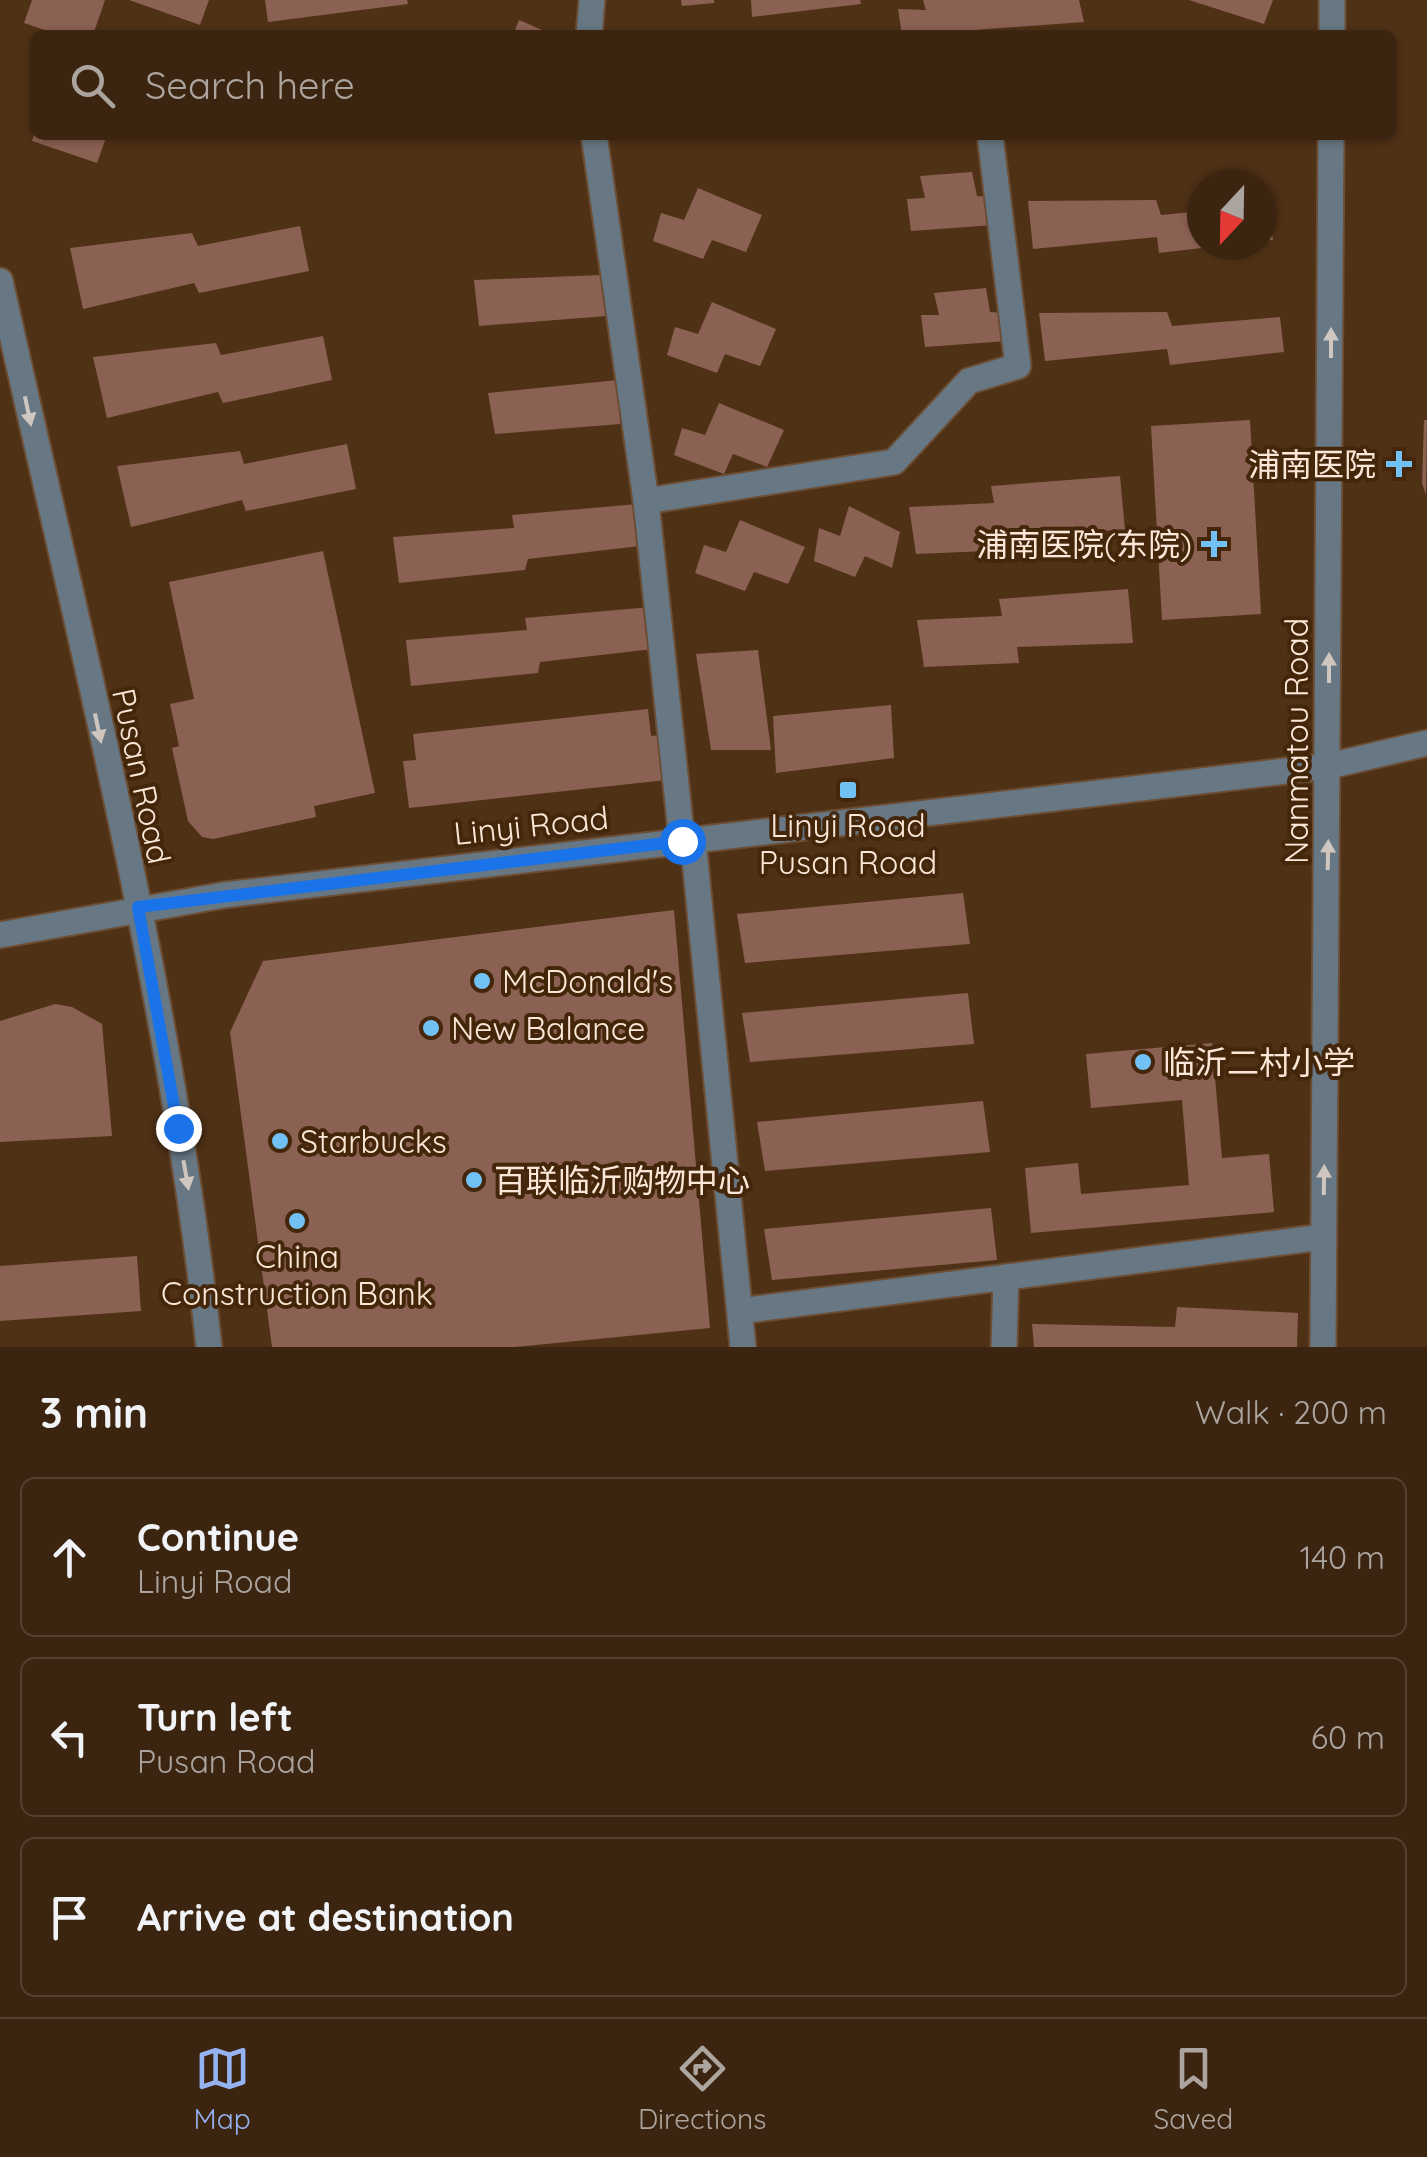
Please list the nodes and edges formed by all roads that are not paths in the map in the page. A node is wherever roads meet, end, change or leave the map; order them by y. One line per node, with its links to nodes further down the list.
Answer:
1 (592, 0): 3 (street)
2 (1332, 0): 4 (street)
3 (590, 30)
4 (1332, 30)
5 (595, 140): 9 (street)
6 (991, 140): 9 (street)
7 (1332, 140): 11 (street, Nanmatou Road, one-way to 7)
8 (0, 281): 13 (street, Pusan Road, one-way to 13)
9 (646, 500): 12 (street)
10 (1427, 743): 11 (street, Linyi Road)
11 (1329, 766): 12 (street, Linyi Road); 15 (street, Nanmatou Road, one-way to 11)
12 (687, 841): 13 (street, Linyi Road); 17 (street)
13 (138, 907): 14 (street, Linyi Road); 18 (street, Pusan Road, one-way to 18)
14 (0, 934)
15 (1324, 1237): 16 (street); 21 (street, Nanmatou Road)
16 (1006, 1277): 17 (street); 20 (street)
17 (740, 1310): 19 (street)
18 (209, 1347)
19 (743, 1347)
20 (1004, 1347)
21 (1323, 1347)

